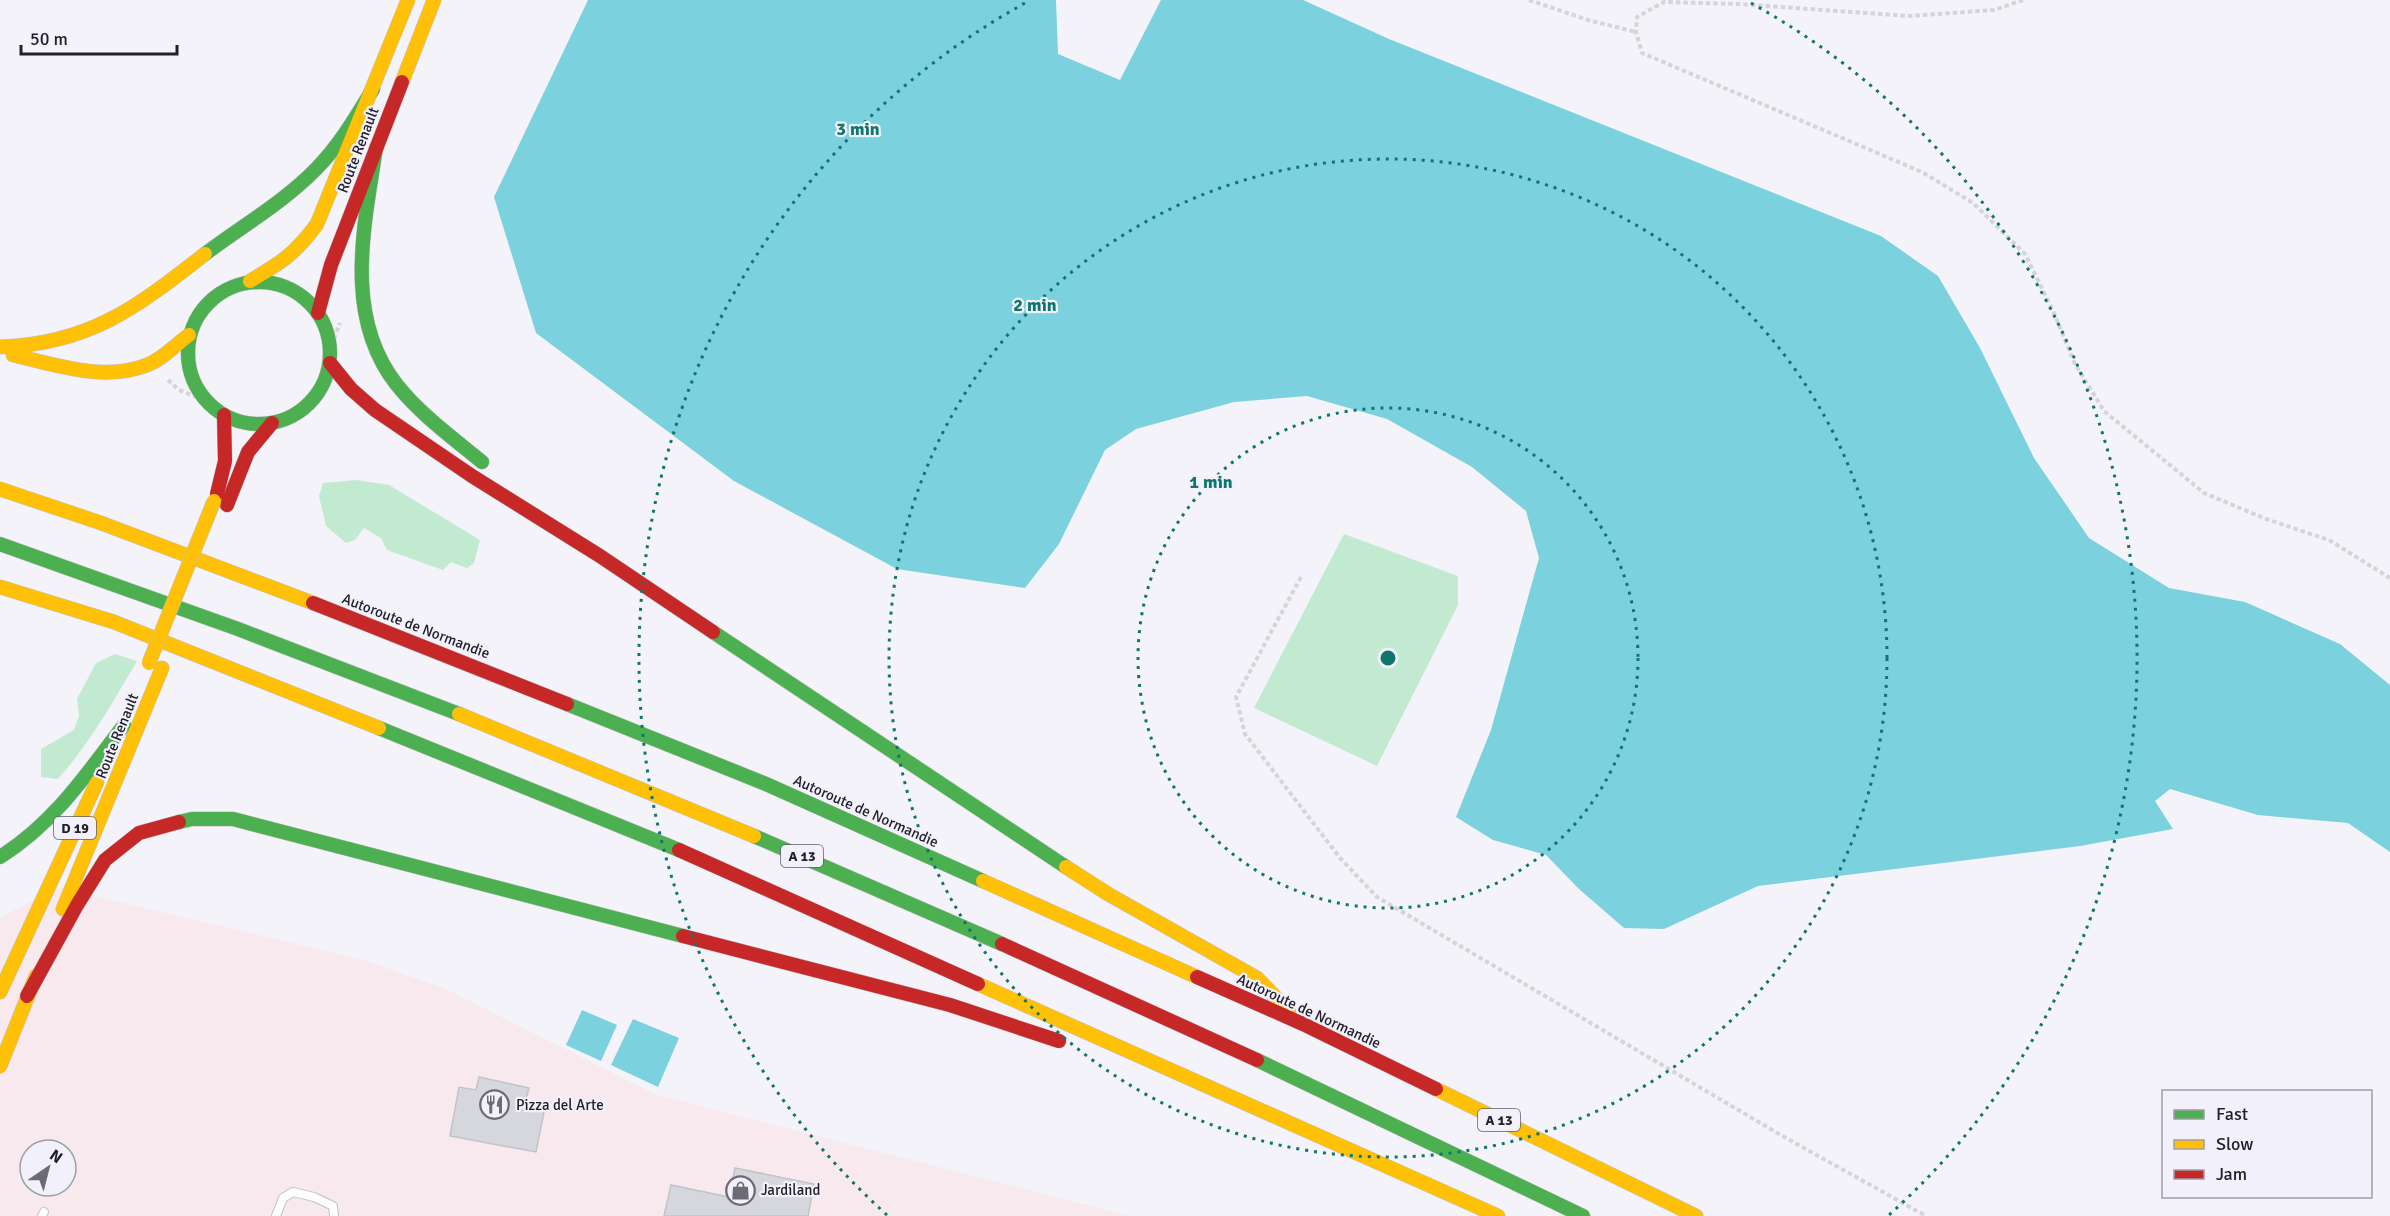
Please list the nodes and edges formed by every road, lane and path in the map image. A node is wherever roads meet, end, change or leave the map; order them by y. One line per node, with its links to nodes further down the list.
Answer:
1 (408, 0): 6 (main road, Route Renault)
2 (434, 0): 7 (main road, Route Renault)
3 (1529, 0): 5 (path)
4 (2023, 0): 5 (path)
5 (1636, 32): 20 (path)
6 (373, 89): 8 (main road, Route Renault); 11 (main road)
7 (376, 148): 9 (main road, Route Renault); 18 (main road)
8 (250, 281): 9 (main road, Route Renault); 10 (main road, Route Renault)
9 (318, 313): 12 (main road, Route Renault)
10 (189, 335): 11 (main road); 13 (main road, Route Renault)
11 (0, 349)
12 (330, 363): 14 (main road, Route Renault); 18 (main road)
13 (224, 415): 14 (main road, Route Renault); 16 (main road, Route Renault / D 19)
14 (272, 423): 16 (main road, Route Renault / D 19)
15 (0, 489): 27 (main road, Autoroute de Normandie / A 13)
16 (221, 503): 22 (main road, Route Renault / D 19, bridge); 22 (main road, Route Renault / D 19)
17 (0, 544): 35 (main road, A 13)
18 (600, 556): 27 (main road)
19 (1301, 577): 37 (path)
20 (2390, 578)
21 (0, 587): 31 (main road)
22 (156, 665): 23 (main road, Route Renault / D 19); 26 (main road, Route Renault / D 19)
23 (124, 725): 24 (main road); 25 (main road, Route Renault / D 19)
24 (0, 857)
25 (0, 993)
26 (27, 996): 28 (main road); 29 (main road, Route Renault / D 19)
27 (1303, 1024): 36 (main road, Autoroute de Normandie / A 13)
28 (1070, 1045)
29 (0, 1066)
30 (1142, 1073): 31 (main road)
31 (1277, 1119): 34 (main road)
32 (276, 1216): 33 (lane)
33 (334, 1216)
34 (1498, 1216)
35 (1583, 1216)
36 (1696, 1216)
37 (1926, 1216)

